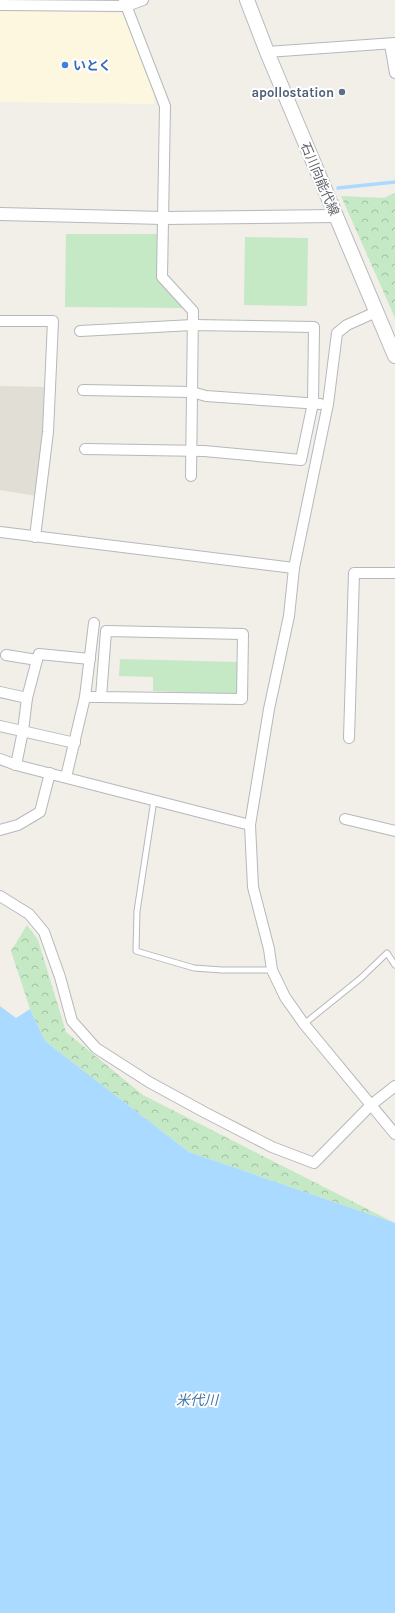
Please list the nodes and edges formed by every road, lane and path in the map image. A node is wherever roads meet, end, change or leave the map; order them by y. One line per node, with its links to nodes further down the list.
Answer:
1 (143, 0): 3 (street)
2 (247, 0): 6 (main road, 石川向能代線)
3 (126, 3): 4 (street); 10 (street)
4 (0, 4)
5 (392, 43): 6 (street); 7 (street)
6 (267, 52): 9 (main road, 石川向能代線)
7 (395, 73)
8 (0, 214): 10 (street)
9 (335, 216): 10 (street); 11 (main road, 石川向能代線)
10 (164, 218): 13 (street)
11 (376, 312): 15 (main road, 石川向能代線); 19 (street)
12 (0, 321): 24 (street)
13 (193, 325): 14 (street); 17 (street); 18 (street)
14 (80, 331)
15 (395, 356)
16 (83, 390): 17 (street)
17 (192, 392): 18 (street); 21 (street)
18 (313, 403): 19 (street); 21 (street)
19 (328, 404): 25 (street)
20 (84, 449): 21 (street)
21 (192, 451): 22 (street)
22 (192, 476)
23 (0, 532): 24 (street)
24 (35, 537): 25 (street)
25 (294, 568): 45 (street)
26 (395, 573): 37 (street)
27 (94, 623): 29 (street)
28 (6, 655): 30 (street)
29 (90, 659): 30 (street); 32 (street)
30 (37, 660): 34 (street)
31 (0, 692): 34 (street)
32 (85, 697): 33 (street); 38 (street)
33 (101, 697): 33 (street)
34 (27, 698): 36 (street)
35 (0, 726): 36 (street)
36 (23, 731): 38 (street); 40 (street)
37 (349, 738)
38 (75, 743): 42 (street)
39 (0, 759): 40 (street)
40 (16, 765): 41 (street)
41 (50, 773): 42 (street); 46 (street)
42 (66, 777): 43 (street)
43 (154, 800): 45 (street); 50 (lane)
44 (345, 819): 47 (street)
45 (250, 825): 50 (street)
46 (0, 830)
47 (395, 831)
48 (0, 896): 53 (street)
49 (395, 965): 51 (lane)
50 (272, 970): 51 (street)
51 (304, 1024): 53 (street)
52 (395, 1086): 53 (street)
53 (371, 1105): 54 (street)
54 (395, 1134)

